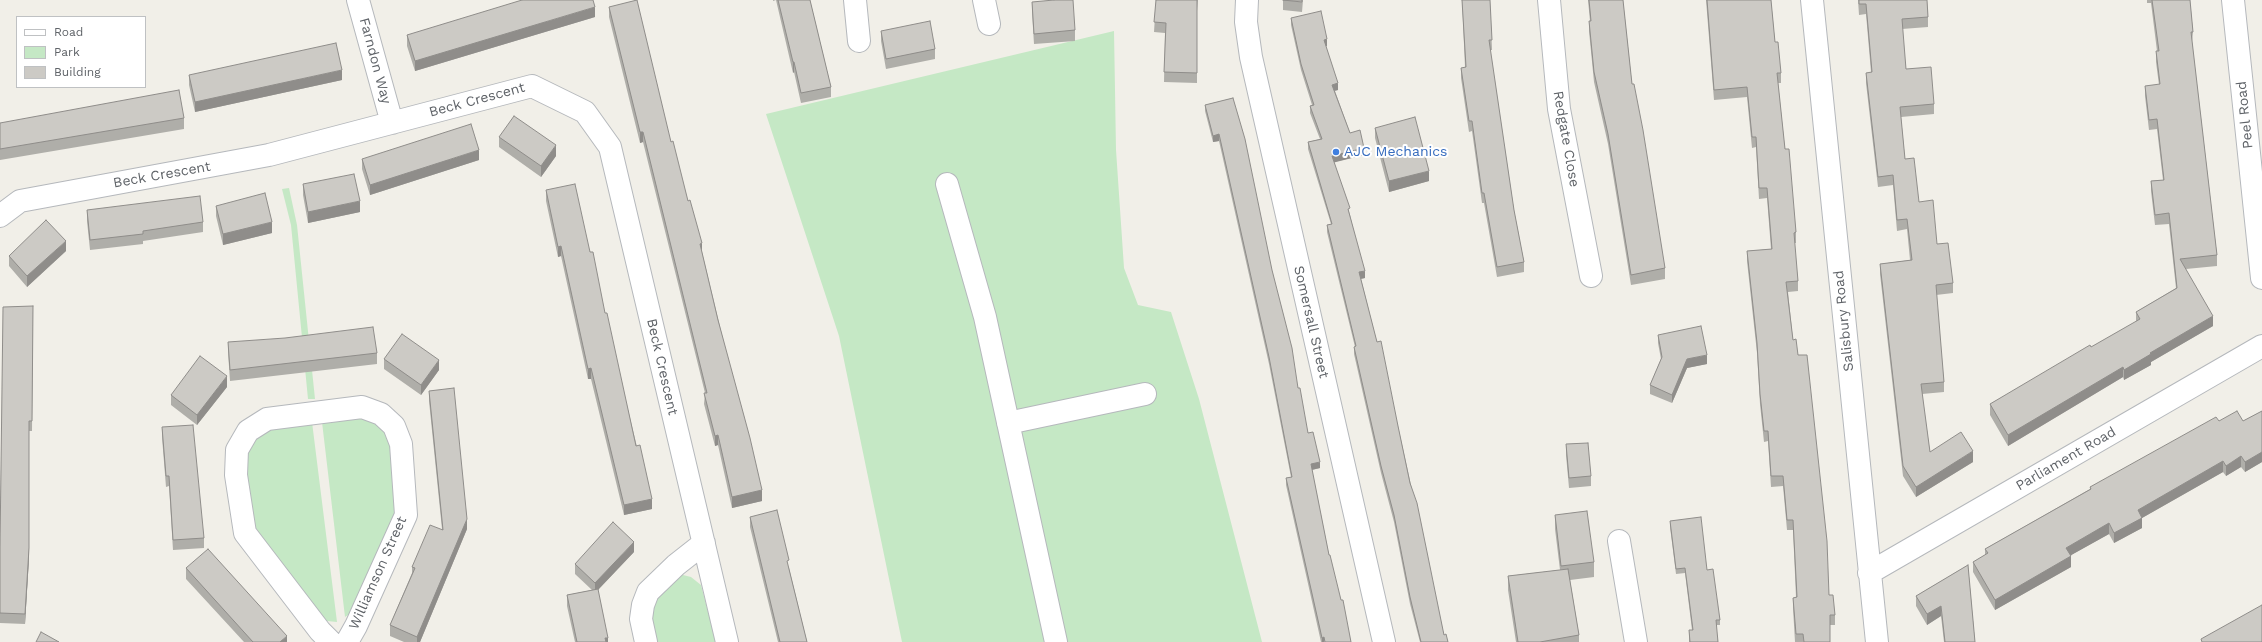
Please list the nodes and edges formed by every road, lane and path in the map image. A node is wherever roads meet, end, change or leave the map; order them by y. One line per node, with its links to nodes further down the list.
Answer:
1 (358, 0): 10 (street, Farndon Way)
2 (855, 0): 9 (street)
3 (984, 0): 8 (street)
4 (1247, 0): 26 (street, Somersall Street)
5 (1549, 0): 13 (street, Redgate Close)
6 (1812, 0): 20 (street, Salisbury Road)
7 (2233, 0): 14 (street, Peel Road)
8 (989, 24)
9 (859, 41)
10 (392, 122): 12 (street, Beck Crescent); 19 (street, Beck Crescent)
11 (947, 184): 17 (street)
12 (0, 216)
13 (1591, 276)
14 (2262, 278)
15 (2262, 346): 20 (street, Parliament Road)
16 (1145, 394): 17 (street)
17 (1008, 423): 25 (street)
18 (1619, 541): 27 (street)
19 (704, 544): 23 (street); 24 (street, Beck Crescent)
20 (1869, 573): 28 (street, Salisbury Road)
21 (331, 642): 22 (street, Williamson Street)
22 (347, 642)
23 (646, 642)
24 (727, 642)
25 (1056, 642)
26 (1384, 642)
27 (1636, 642)
28 (1877, 642)

